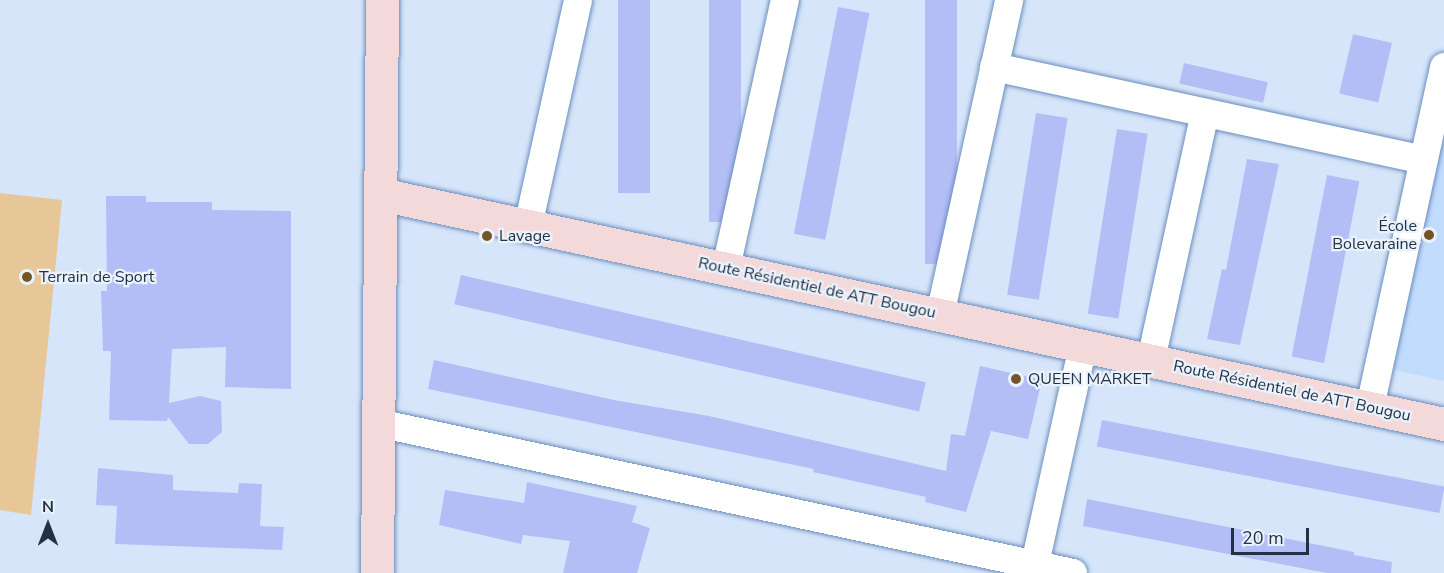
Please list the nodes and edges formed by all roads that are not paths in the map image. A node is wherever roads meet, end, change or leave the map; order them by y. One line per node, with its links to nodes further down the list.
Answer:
1 (382, 0): 9 (street)
2 (578, 0): 10 (street)
3 (785, 0): 11 (street)
4 (1009, 0): 5 (street)
5 (994, 68): 7 (street); 12 (street)
6 (1444, 68): 8 (street)
7 (1205, 113): 8 (street); 14 (street)
8 (1424, 160): 15 (street)
9 (380, 194): 10 (street, Route Résidentiel de ATT Bougou); 16 (street)
10 (528, 226): 11 (street, Route Résidentiel de ATT Bougou)
11 (726, 268): 12 (street, Route Résidentiel de ATT Bougou)
12 (940, 315): 13 (street, Route Résidentiel de ATT Bougou)
13 (1083, 345): 14 (street, Route Résidentiel de ATT Bougou); 18 (street)
14 (1151, 360): 15 (street, Route Résidentiel de ATT Bougou)
15 (1370, 407): 17 (street, Route Résidentiel de ATT Bougou)
16 (378, 423): 18 (street); 19 (street)
17 (1444, 424)
18 (1034, 569): 20 (street)
19 (377, 573)
20 (1073, 573)

